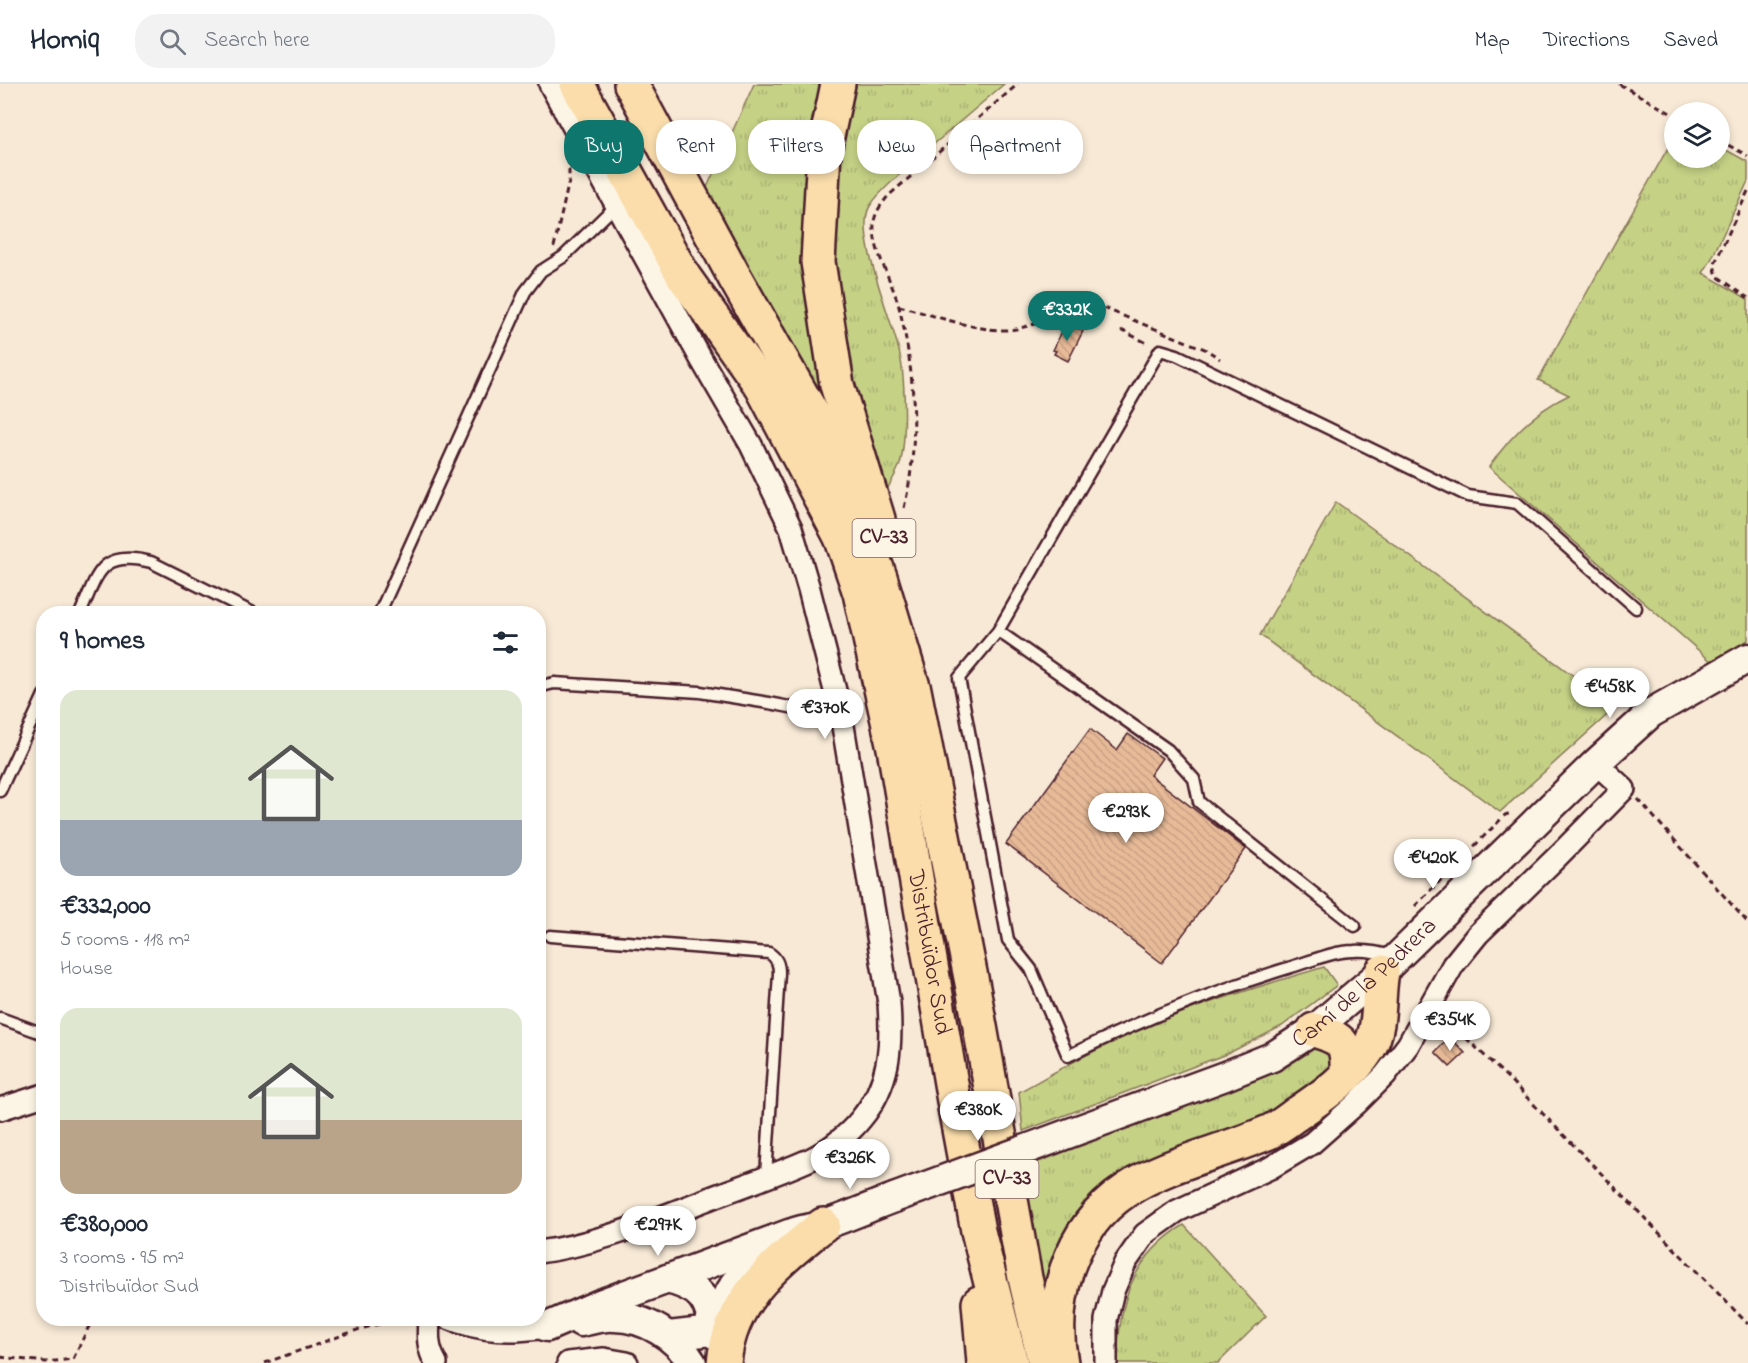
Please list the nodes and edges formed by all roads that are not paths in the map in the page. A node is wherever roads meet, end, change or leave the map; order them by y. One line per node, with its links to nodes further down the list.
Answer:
1 (550, 84): 6 (street)
2 (578, 84): 7 (highway)
3 (608, 84): 7 (highway, CV-33)
4 (631, 84): 22 (highway)
5 (838, 84): 22 (highway, CV-33)
6 (618, 207): 10 (lane); 16 (street)
7 (844, 543): 30 (highway, Distribuïdor Sud / CV-33)
8 (84, 606): 9 (lane)
9 (239, 606)
10 (383, 606)
11 (1636, 608): 12 (lane)
12 (998, 631): 19 (lane); 21 (lane)
13 (1748, 658): 17 (street, Camí de la Pedrera)
14 (546, 685): 16 (lane)
15 (36, 712): 18 (lane)
16 (841, 717): 29 (street)
17 (1596, 763): 21 (street, Camí de la Pedrera); 50 (street)
18 (0, 791)
19 (1355, 926)
20 (550, 936): 29 (lane)
21 (1390, 965): 24 (street, Camí de la Pedrera); 26 (highway)
22 (974, 993): 48 (highway, Distribuïdor Sud / CV-33)
23 (0, 1018): 25 (lane)
24 (1314, 1030): 26 (highway); 31 (street, Camí de la Pedrera, bridge)
25 (36, 1031)
26 (1347, 1075): 49 (highway)
27 (36, 1098): 28 (street)
28 (0, 1109)
29 (766, 1176): 32 (street)
30 (978, 1231): 46 (highway); 47 (highway, Distribuïdor Sud / CV-33)
31 (805, 1234): 33 (street); 34 (street); 45 (highway)
32 (546, 1251)
33 (668, 1279): 34 (street); 37 (street)
34 (713, 1322): 38 (street); 43 (highway); 44 (street)
35 (429, 1326): 39 (street)
36 (474, 1326): 37 (street)
37 (547, 1327): 38 (street)
38 (669, 1336): 42 (street)
39 (436, 1363)
40 (568, 1363): 41 (street)
41 (627, 1363)
42 (692, 1363)
43 (705, 1363)
44 (714, 1363)
45 (724, 1363)
46 (984, 1363)
47 (1011, 1363)
48 (1045, 1363)
49 (1061, 1363)
50 (1106, 1363)

